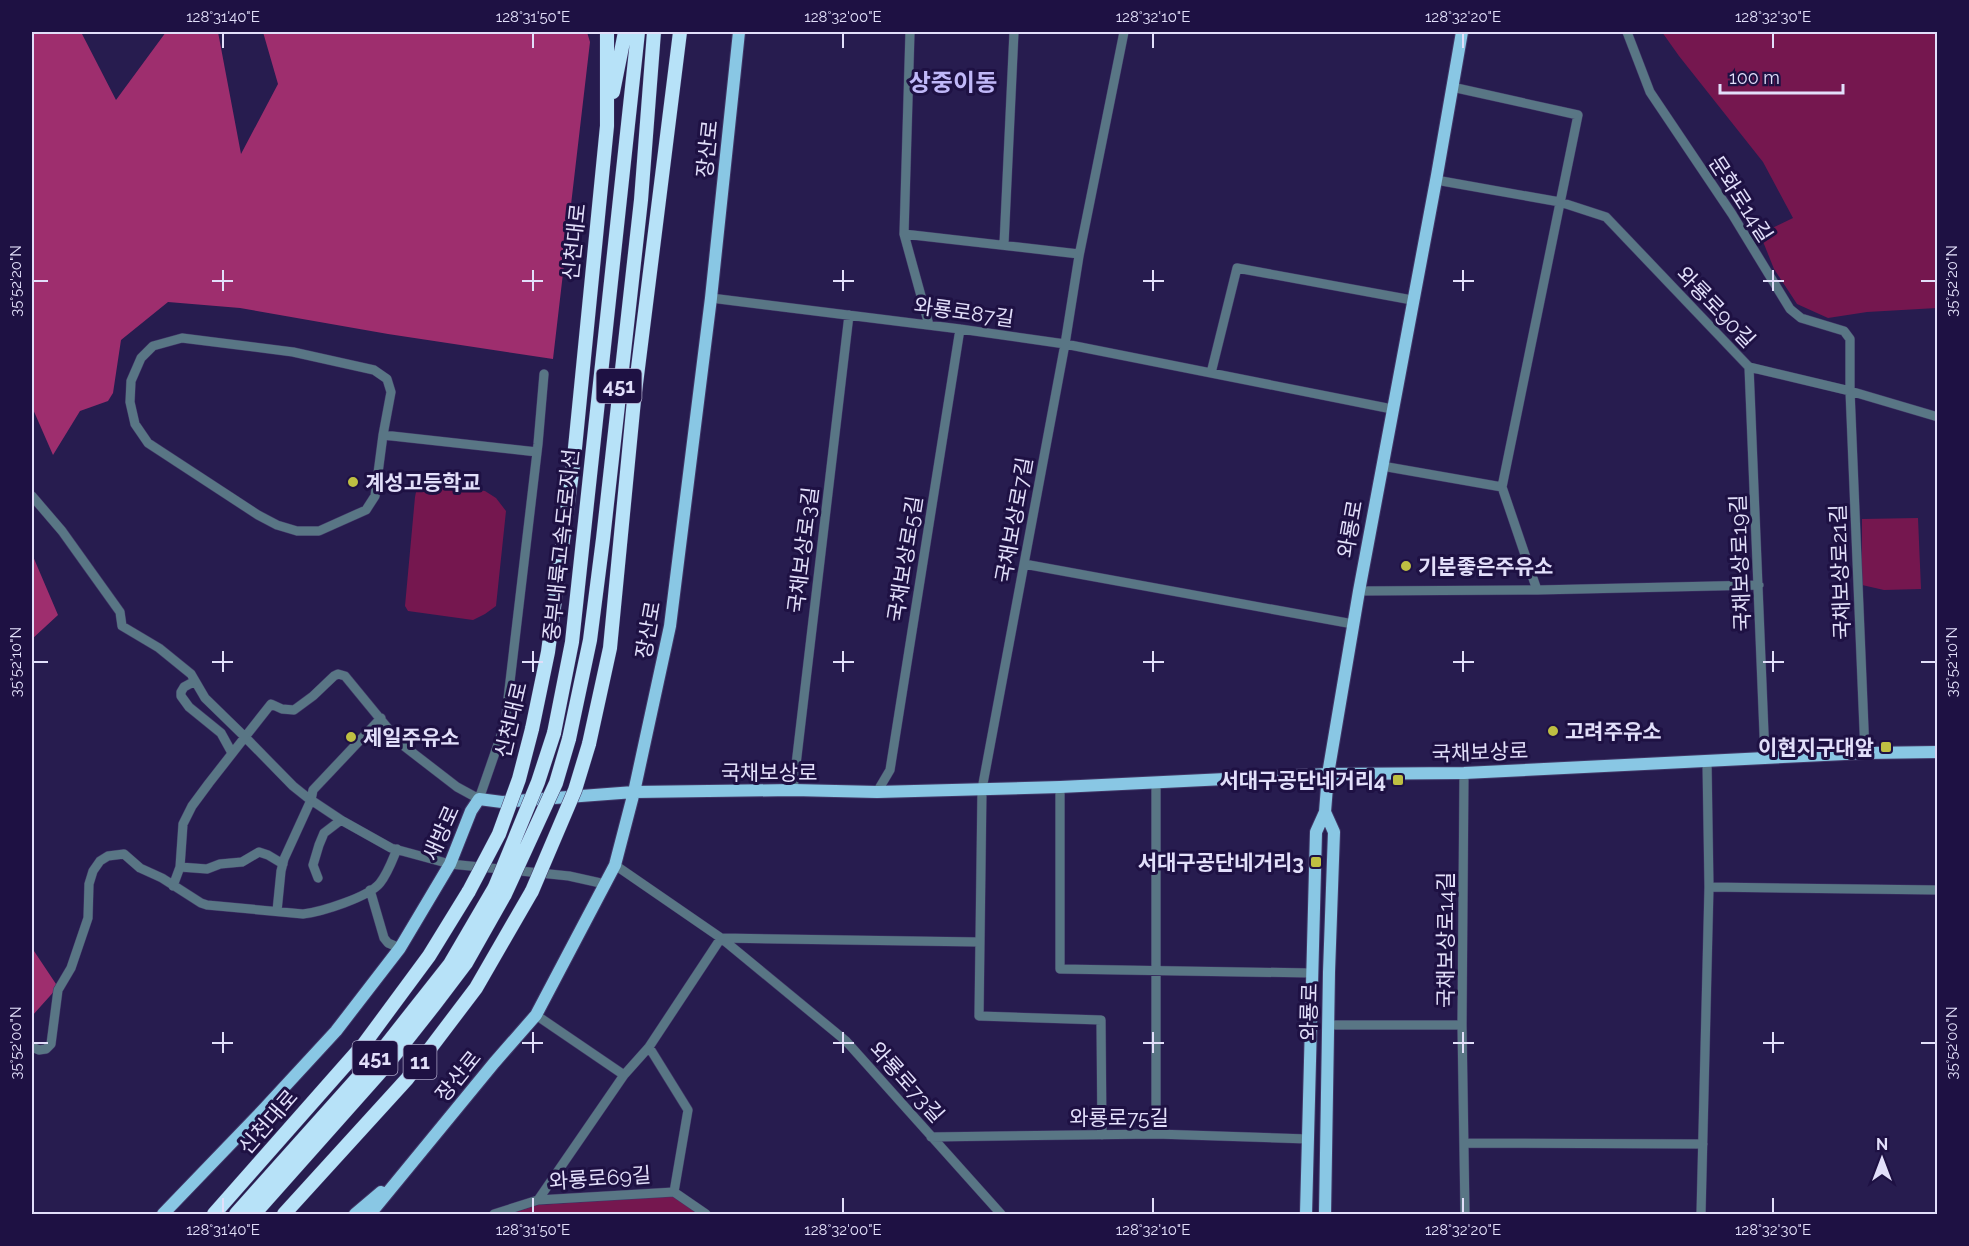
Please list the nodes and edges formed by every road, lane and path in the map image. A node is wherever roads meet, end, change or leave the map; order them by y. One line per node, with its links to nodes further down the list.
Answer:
1 (607, 32): 13 (highway, 신천대로)
2 (624, 32): 13 (highway)
3 (638, 32): 71 (highway, 중부내륙고속도로지선 / 451, bridge)
4 (654, 32): 71 (highway, 중부내륙고속도로지선 / 451, bridge)
5 (680, 32): 98 (highway, 11, bridge)
6 (739, 32): 19 (main road, 장산로)
7 (910, 32): 16 (street)
8 (1014, 32): 17 (street)
9 (1124, 32): 18 (street, 국채보상로7길)
10 (1462, 32): 12 (main road, 와룡로)
11 (1627, 32): 28 (street, 문화로14길)
12 (1452, 87): 14 (main road, 와룡로); 15 (street)
13 (607, 126): 95 (highway, 신천대로, bridge)
14 (1436, 180): 15 (street, 와룡로90길); 20 (main road, 와룡로)
15 (1560, 202): 25 (street, 와룡로90길); 34 (street)
16 (904, 234): 17 (street); 22 (street)
17 (1004, 244): 18 (street)
18 (1079, 256): 24 (street, 국채보상로7길)
19 (711, 298): 21 (street, 와룡로87길); 55 (main road, 장산로)
20 (1412, 300): 26 (street); 29 (main road, 와룡로)
21 (849, 315): 22 (street, 와룡로87길); 54 (street, 국채보상로3길)
22 (929, 325): 23 (street, 와룡로87길)
23 (960, 329): 24 (street, 와룡로87길); 56 (street, 국채보상로5길)
24 (1065, 344): 26 (street, 와룡로87길); 36 (street, 국채보상로7길)
25 (1749, 367): 28 (street, 와룡로90길); 37 (street, 국채보상로19길)
26 (1211, 373): 29 (street, 와룡로87길)
27 (544, 374): 32 (street, 새방로)
28 (1850, 391): 30 (street, 와룡로90길); 46 (street, 국채보상로21길)
29 (1392, 409): 33 (main road, 와룡로)
30 (1938, 417)
31 (383, 435): 31 (street); 32 (street)
32 (537, 452): 57 (street, 새방로)
33 (1382, 466): 34 (street); 39 (main road, 와룡로)
34 (1502, 487): 38 (street)
35 (32, 496): 41 (street)
36 (1024, 564): 40 (street); 53 (street, 국채보상로7길)
37 (1759, 585): 38 (street); 47 (street, 국채보상로19길)
38 (1537, 590): 39 (street)
39 (1359, 591): 40 (main road, 와룡로)
40 (1353, 624): 50 (main road, 와룡로)
41 (195, 681): 43 (street); 45 (street)
42 (381, 718): 43 (street); 57 (street); 58 (street)
43 (245, 737): 45 (street); 58 (street)
44 (1938, 752): 46 (main road, 국채보상로)
45 (232, 753): 65 (street)
46 (1865, 753): 47 (main road, 국채보상로)
47 (1765, 758): 48 (main road, 국채보상로)
48 (1707, 762): 49 (main road, 국채보상로); 69 (street)
49 (1464, 773): 50 (main road, 국채보상로); 81 (street, 국채보상로14길)
50 (1328, 774): 51 (main road, 국채보상로); 59 (main road, 와룡로)
51 (1156, 782): 52 (main road, 국채보상로); 77 (street)
52 (1060, 787): 53 (main road, 국채보상로); 77 (street)
53 (982, 789): 56 (main road, 국채보상로); 75 (street, 국채보상로7길)
54 (793, 790): 55 (main road, 국채보상로); 56 (main road, 국채보상로)
55 (634, 792): 57 (main road, 국채보상로); 64 (main road, 장산로)
56 (877, 792)
57 (479, 799): 63 (main road, 새방로)
58 (311, 800): 60 (street); 62 (street)
59 (1325, 812): 78 (main road, 와룡로); 80 (main road, 와룡로)
60 (341, 820): 61 (street); 66 (street)
61 (397, 849): 63 (street); 70 (street)
62 (283, 864): 65 (street); 73 (street)
63 (450, 864): 67 (street); 76 (main road, 새방로)
64 (615, 865): 67 (main road, 장산로); 74 (street, 와룡로73길)
65 (180, 867): 68 (street)
66 (318, 878)
67 (605, 884): 79 (main road, 장산로)
68 (174, 885): 73 (street); 82 (street)
69 (1709, 887): 72 (street); 90 (street)
70 (370, 890): 73 (street); 76 (street)
71 (500, 890): 96 (highway, 중부내륙고속도로지선 / 451); 97 (highway, 중부내륙고속도로지선 / 451)
72 (1938, 890)
73 (277, 911)
74 (721, 938): 75 (street); 83 (street); 87 (street, 와룡로73길)
75 (979, 942): 86 (street, 국채보상로7길)
76 (400, 948): 94 (main road, 새방로)
77 (1154, 970): 78 (street, 와룡로); 85 (street)
78 (1311, 973): 88 (main road, 와룡로)
79 (536, 1015): 84 (street); 91 (main road, 장산로)
80 (1328, 1025): 81 (street); 105 (main road, 와룡로)
81 (1462, 1025): 89 (street, 국채보상로14길)
82 (32, 1047)
83 (649, 1047): 84 (street); 92 (street, 와룡로69길)
84 (624, 1075): 93 (street)
85 (1156, 1134): 86 (street, 와룡로75길); 88 (street, 와룡로75길)
86 (1102, 1135): 87 (street, 와룡로75길)
87 (931, 1137): 103 (street, 와룡로73길)
88 (1308, 1139): 104 (main road, 와룡로)
89 (1464, 1143): 90 (street); 106 (street, 국채보상로14길)
90 (1703, 1144): 107 (street)
91 (408, 1167): 99 (main road, 장산로); 100 (main road, 장산로)
92 (674, 1192): 93 (street, 와룡로69길); 102 (street, 와룡로69길)
93 (538, 1200): 101 (street, 와룡로69길)
94 (163, 1215)
95 (214, 1215)
96 (236, 1215)
97 (254, 1215)
98 (284, 1215)
99 (355, 1215)
100 (370, 1215)
101 (494, 1215)
102 (706, 1215)
103 (1001, 1215)
104 (1306, 1215)
105 (1325, 1215)
106 (1465, 1215)
107 (1701, 1215)

